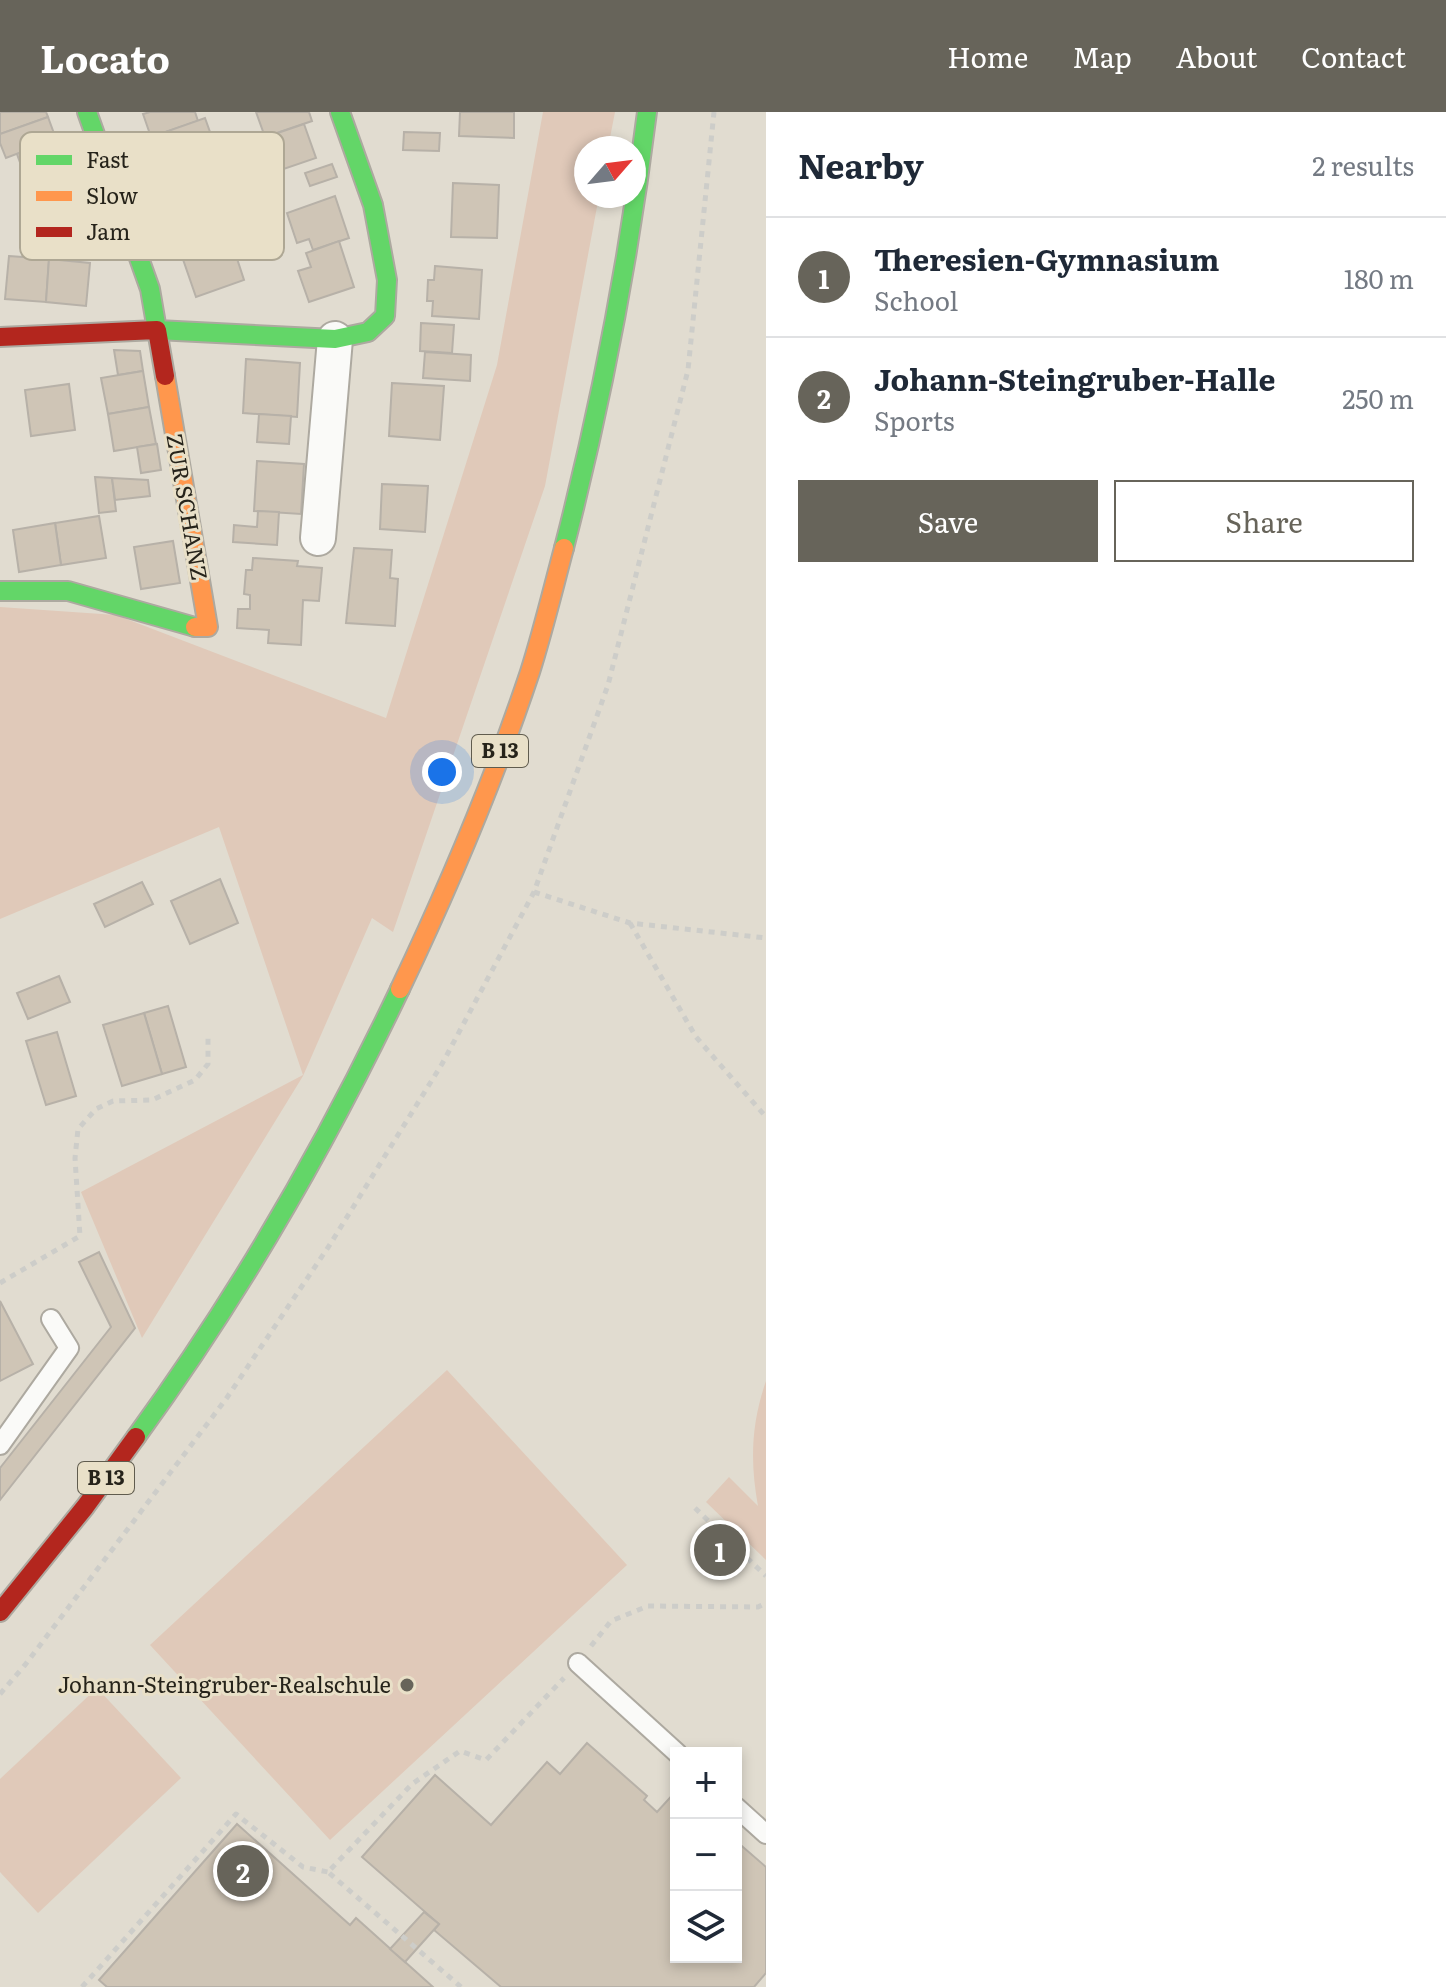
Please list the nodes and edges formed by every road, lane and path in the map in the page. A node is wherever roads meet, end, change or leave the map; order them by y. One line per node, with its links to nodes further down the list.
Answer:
1 (87, 112): 5 (main road)
2 (340, 112): 9 (main road)
3 (647, 112): 23 (main road, B 13)
4 (714, 112): 12 (path)
5 (94, 132)
6 (140, 260): 7 (main road)
7 (157, 330): 8 (main road); 9 (main road); 11 (main road, ZUR SCHANZ)
8 (0, 337)
9 (335, 339): 10 (street)
10 (318, 538)
11 (0, 591)
12 (534, 892): 13 (path); 25 (path)
13 (630, 923): 14 (path); 16 (path)
14 (766, 938)
15 (208, 1034): 17 (path)
16 (766, 1117)
17 (0, 1283)
18 (51, 1319): 19 (lane)
19 (0, 1445)
20 (695, 1508): 21 (path)
21 (766, 1576)
22 (766, 1603): 24 (path)
23 (0, 1612)
24 (578, 1663): 26 (lane); 29 (path)
25 (0, 1694)
26 (670, 1747)
27 (742, 1812): 28 (lane)
28 (766, 1834)
29 (328, 1872): 30 (path); 31 (path)
30 (82, 1987)
31 (461, 1987)

